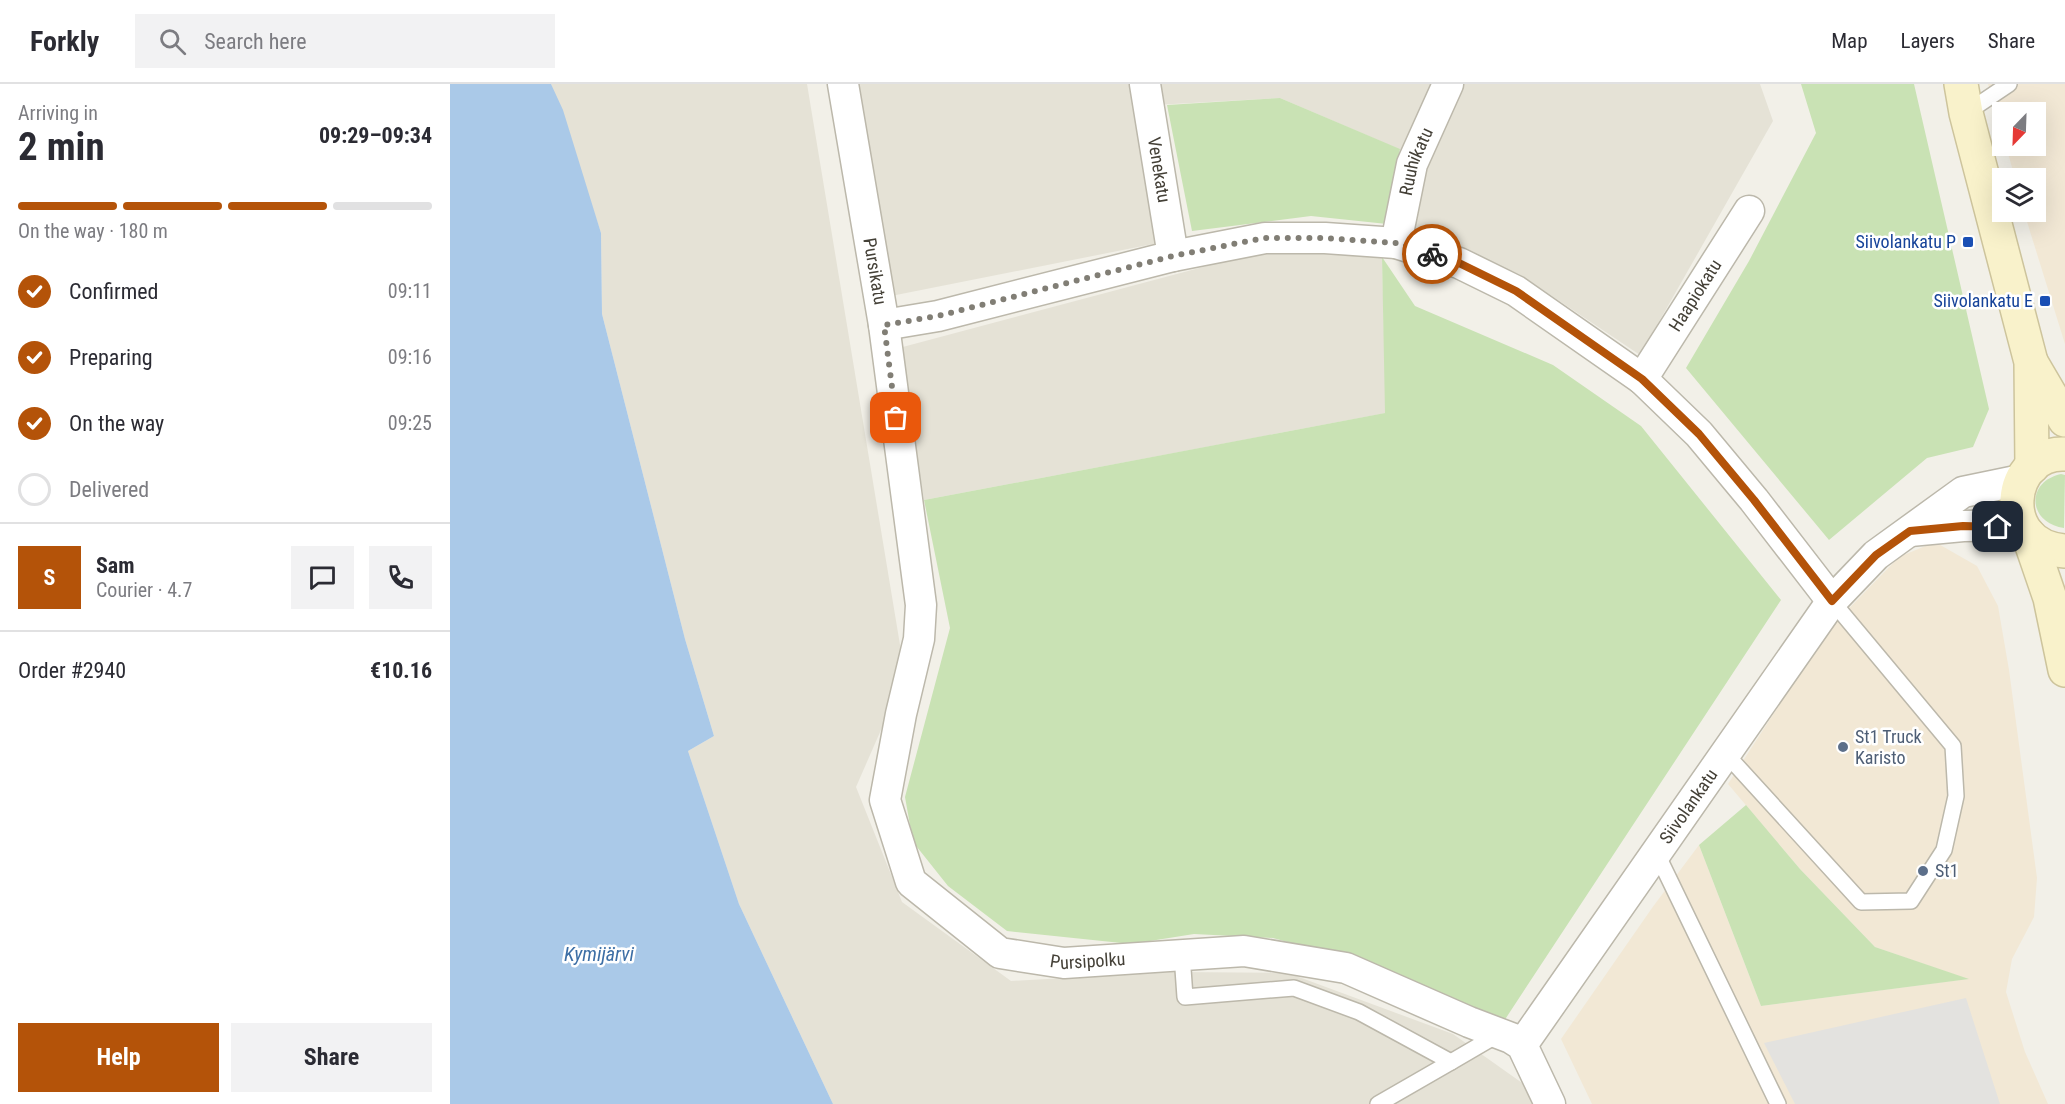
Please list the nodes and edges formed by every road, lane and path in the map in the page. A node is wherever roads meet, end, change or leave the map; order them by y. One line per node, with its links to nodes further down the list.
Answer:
1 (843, 84): 9 (street, Pursikatu)
2 (1145, 84): 8 (street, Venekatu)
3 (1448, 84): 7 (street, Ruuhikatu)
4 (2009, 84): 5 (lane)
5 (1963, 99): 10 (street)
6 (1749, 211): 11 (street, Haapiokatu)
7 (1396, 243): 8 (street); 11 (street)
8 (1173, 256): 9 (street)
9 (884, 325): 19 (street, Pursikatu)
10 (2031, 362): 12 (street); 14 (street)
11 (1642, 379): 18 (street)
12 (2065, 420)
13 (2065, 454): 14 (street)
14 (2026, 474): 15 (street); 16 (street, Siivolankatu)
15 (2025, 530): 16 (street, Siivolankatu); 17 (street); 20 (street)
16 (1910, 531): 18 (street, Siivolankatu)
17 (2065, 551)
18 (1832, 601): 21 (street, Siivolankatu); 21 (lane)
19 (919, 639): 23 (street, Pursipolku)
20 (2065, 670)
21 (1726, 754): 22 (street, Siivolankatu)
22 (1656, 854): 24 (street, Siivolankatu); 28 (lane)
23 (1182, 955): 24 (street, Pursipolku); 25 (lane)
24 (1510, 1040): 25 (lane); 27 (street)
25 (1451, 1062): 26 (lane)
26 (1377, 1104)
27 (1550, 1104)
28 (1778, 1104)

